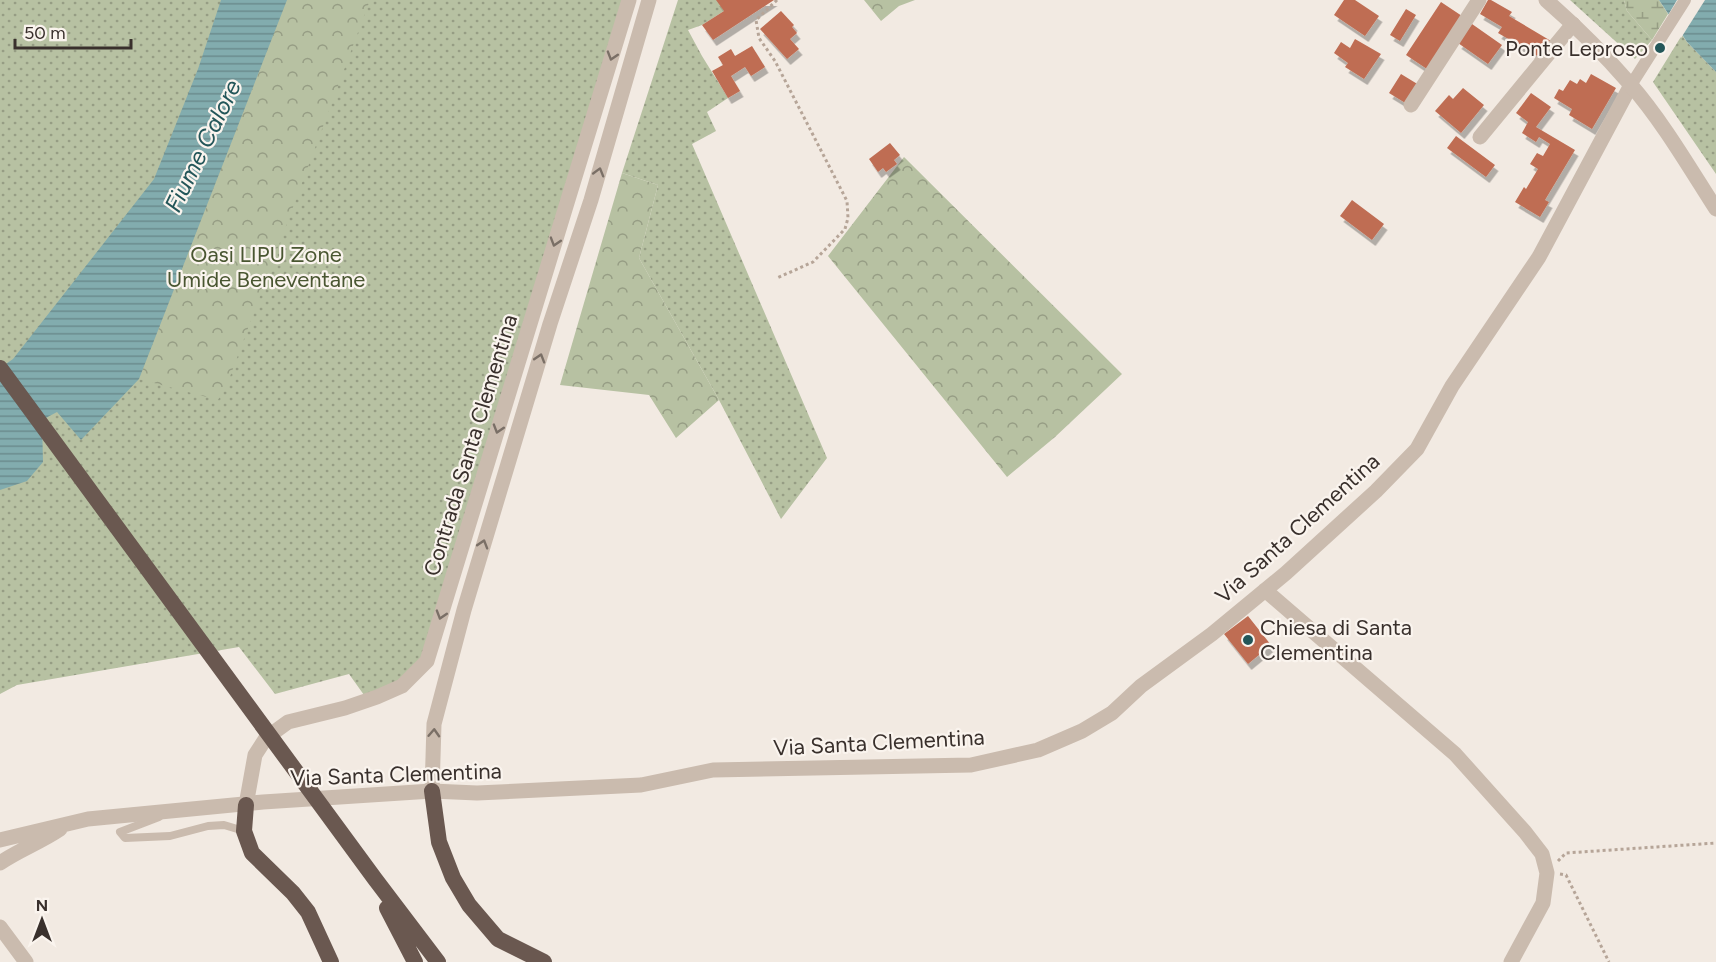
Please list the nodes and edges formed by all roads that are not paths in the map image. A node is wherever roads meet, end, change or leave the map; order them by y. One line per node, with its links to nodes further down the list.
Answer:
1 (629, 0): 14 (street, Contrada Santa Clementina, one-way to 14)
2 (649, 0): 13 (street, Contrada Santa Clementina, one-way to 2)
3 (1479, 0): 8 (street)
4 (1546, 0): 6 (street)
5 (1685, 0): 7 (street)
6 (1573, 24): 7 (street); 9 (street)
7 (1631, 85): 10 (street); 12 (street, Via Santa Clementina)
8 (1411, 105)
9 (1480, 137)
10 (1716, 209)
11 (0, 368): 20 (highway)
12 (1265, 590): 13 (street, Via Santa Clementina); 27 (street)
13 (432, 791): 14 (street, Via Santa Clementina); 26 (highway)
14 (246, 805): 15 (street, Via Santa Clementina); 17 (highway)
15 (174, 812): 16 (street, Via Santa Clementina); 17 (lane)
16 (68, 824): 18 (street, Via Santa Clementina); 19 (street, Via Santa Clementina)
17 (244, 831): 23 (highway)
18 (0, 840)
19 (0, 863)
20 (375, 879): 24 (highway); 25 (highway)
21 (0, 927): 22 (street)
22 (26, 962)
23 (331, 962)
24 (415, 962)
25 (438, 962)
26 (544, 962)
27 (1511, 962)

